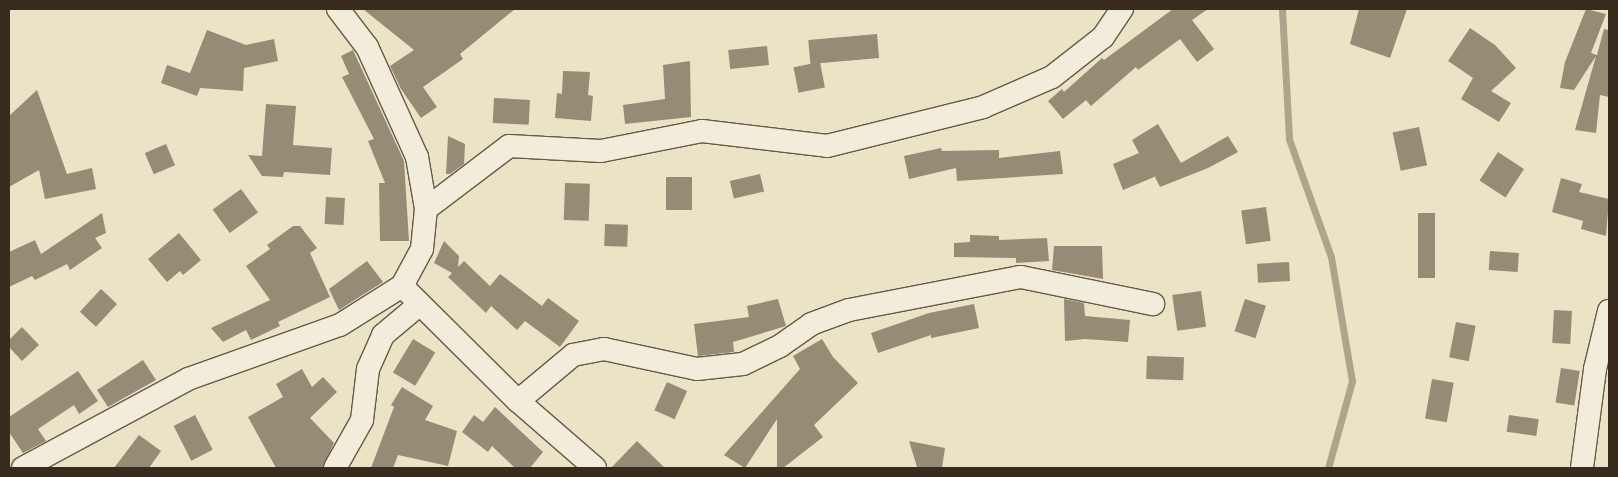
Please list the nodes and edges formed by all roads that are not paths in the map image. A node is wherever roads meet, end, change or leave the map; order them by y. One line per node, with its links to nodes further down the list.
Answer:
1 (338, 9): 3 (street)
2 (1122, 9): 3 (street)
3 (426, 208): 4 (street)
4 (402, 286): 5 (street); 9 (street)
5 (420, 304): 8 (street); 10 (street)
6 (1154, 304): 8 (street)
7 (1609, 310): 12 (street)
8 (518, 401): 11 (street)
9 (23, 468)
10 (335, 468)
11 (595, 468)
12 (1582, 468)

